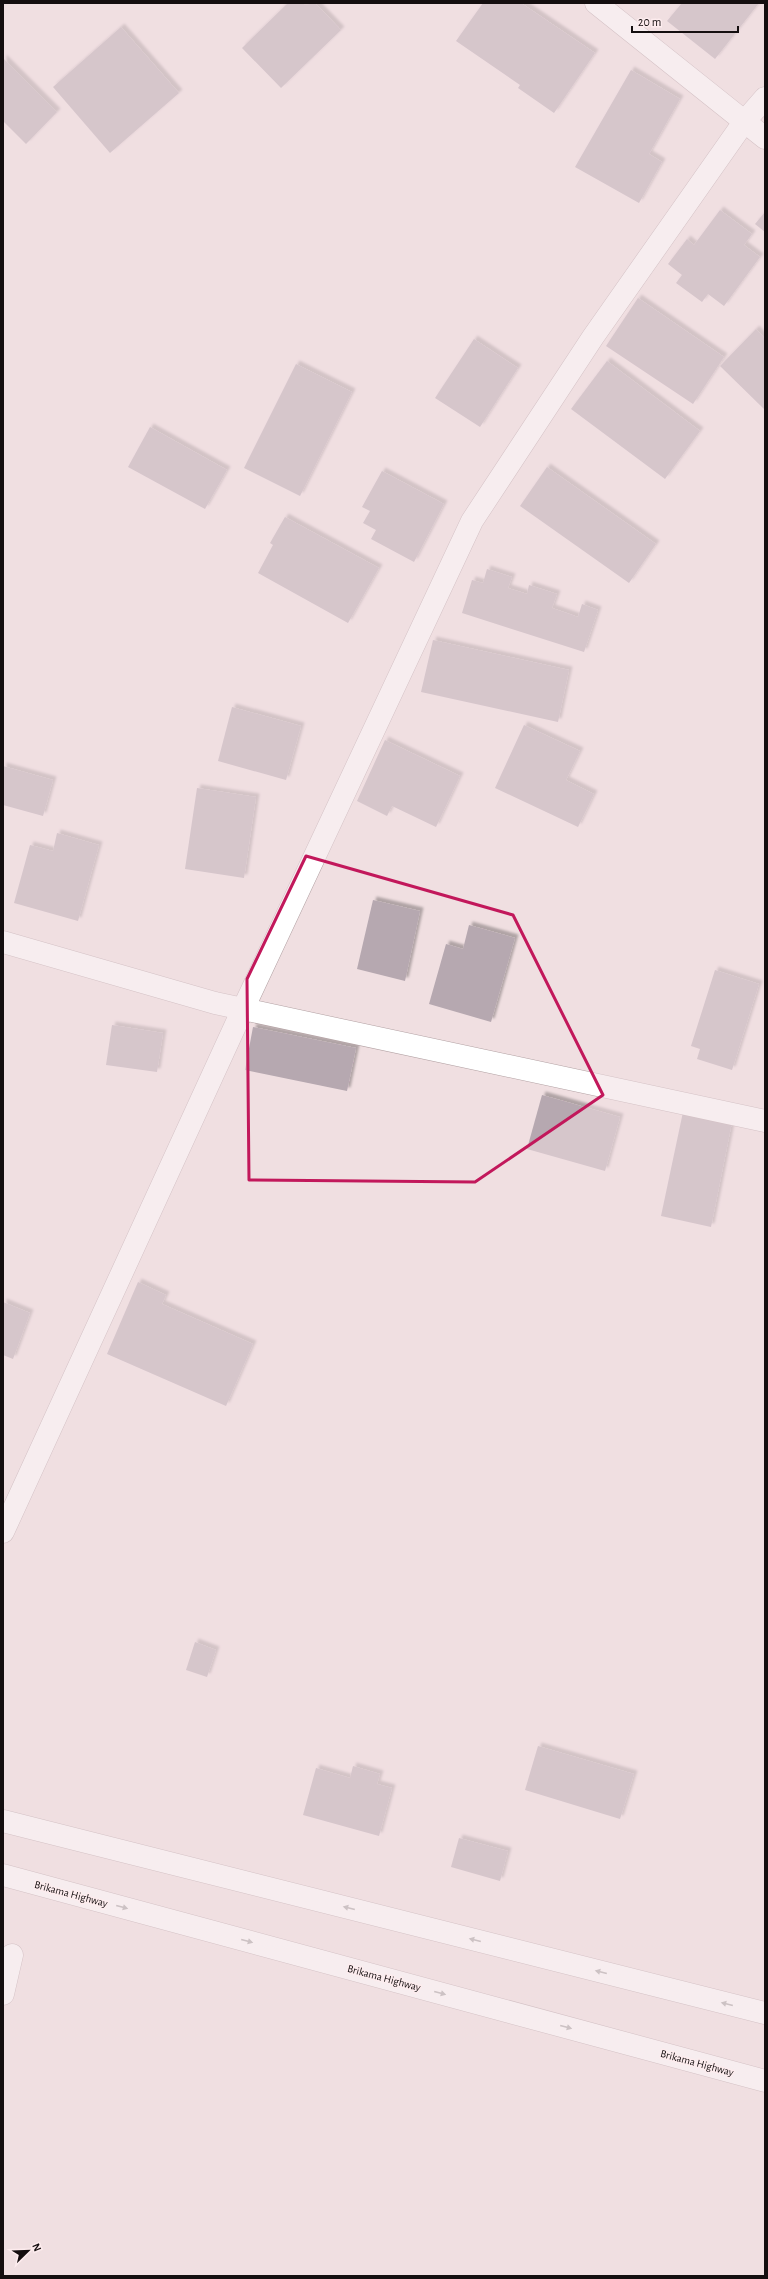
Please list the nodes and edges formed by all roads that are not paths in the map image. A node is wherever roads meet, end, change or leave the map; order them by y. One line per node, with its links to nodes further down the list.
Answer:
1 (596, 3): 3 (main road)
2 (765, 98): 3 (main road)
3 (744, 122): 4 (main road); 6 (main road)
4 (765, 138)
5 (3, 942): 6 (main road)
6 (243, 1009): 7 (main road); 8 (main road)
7 (765, 1121)
8 (3, 1532)
9 (3, 1822): 13 (main road, one-way to 9)
10 (3, 1875): 14 (main road, Brikama Highway, one-way to 14)
11 (12, 1955): 12 (main road)
12 (3, 1994)
13 (765, 2013)
14 (765, 2081)

